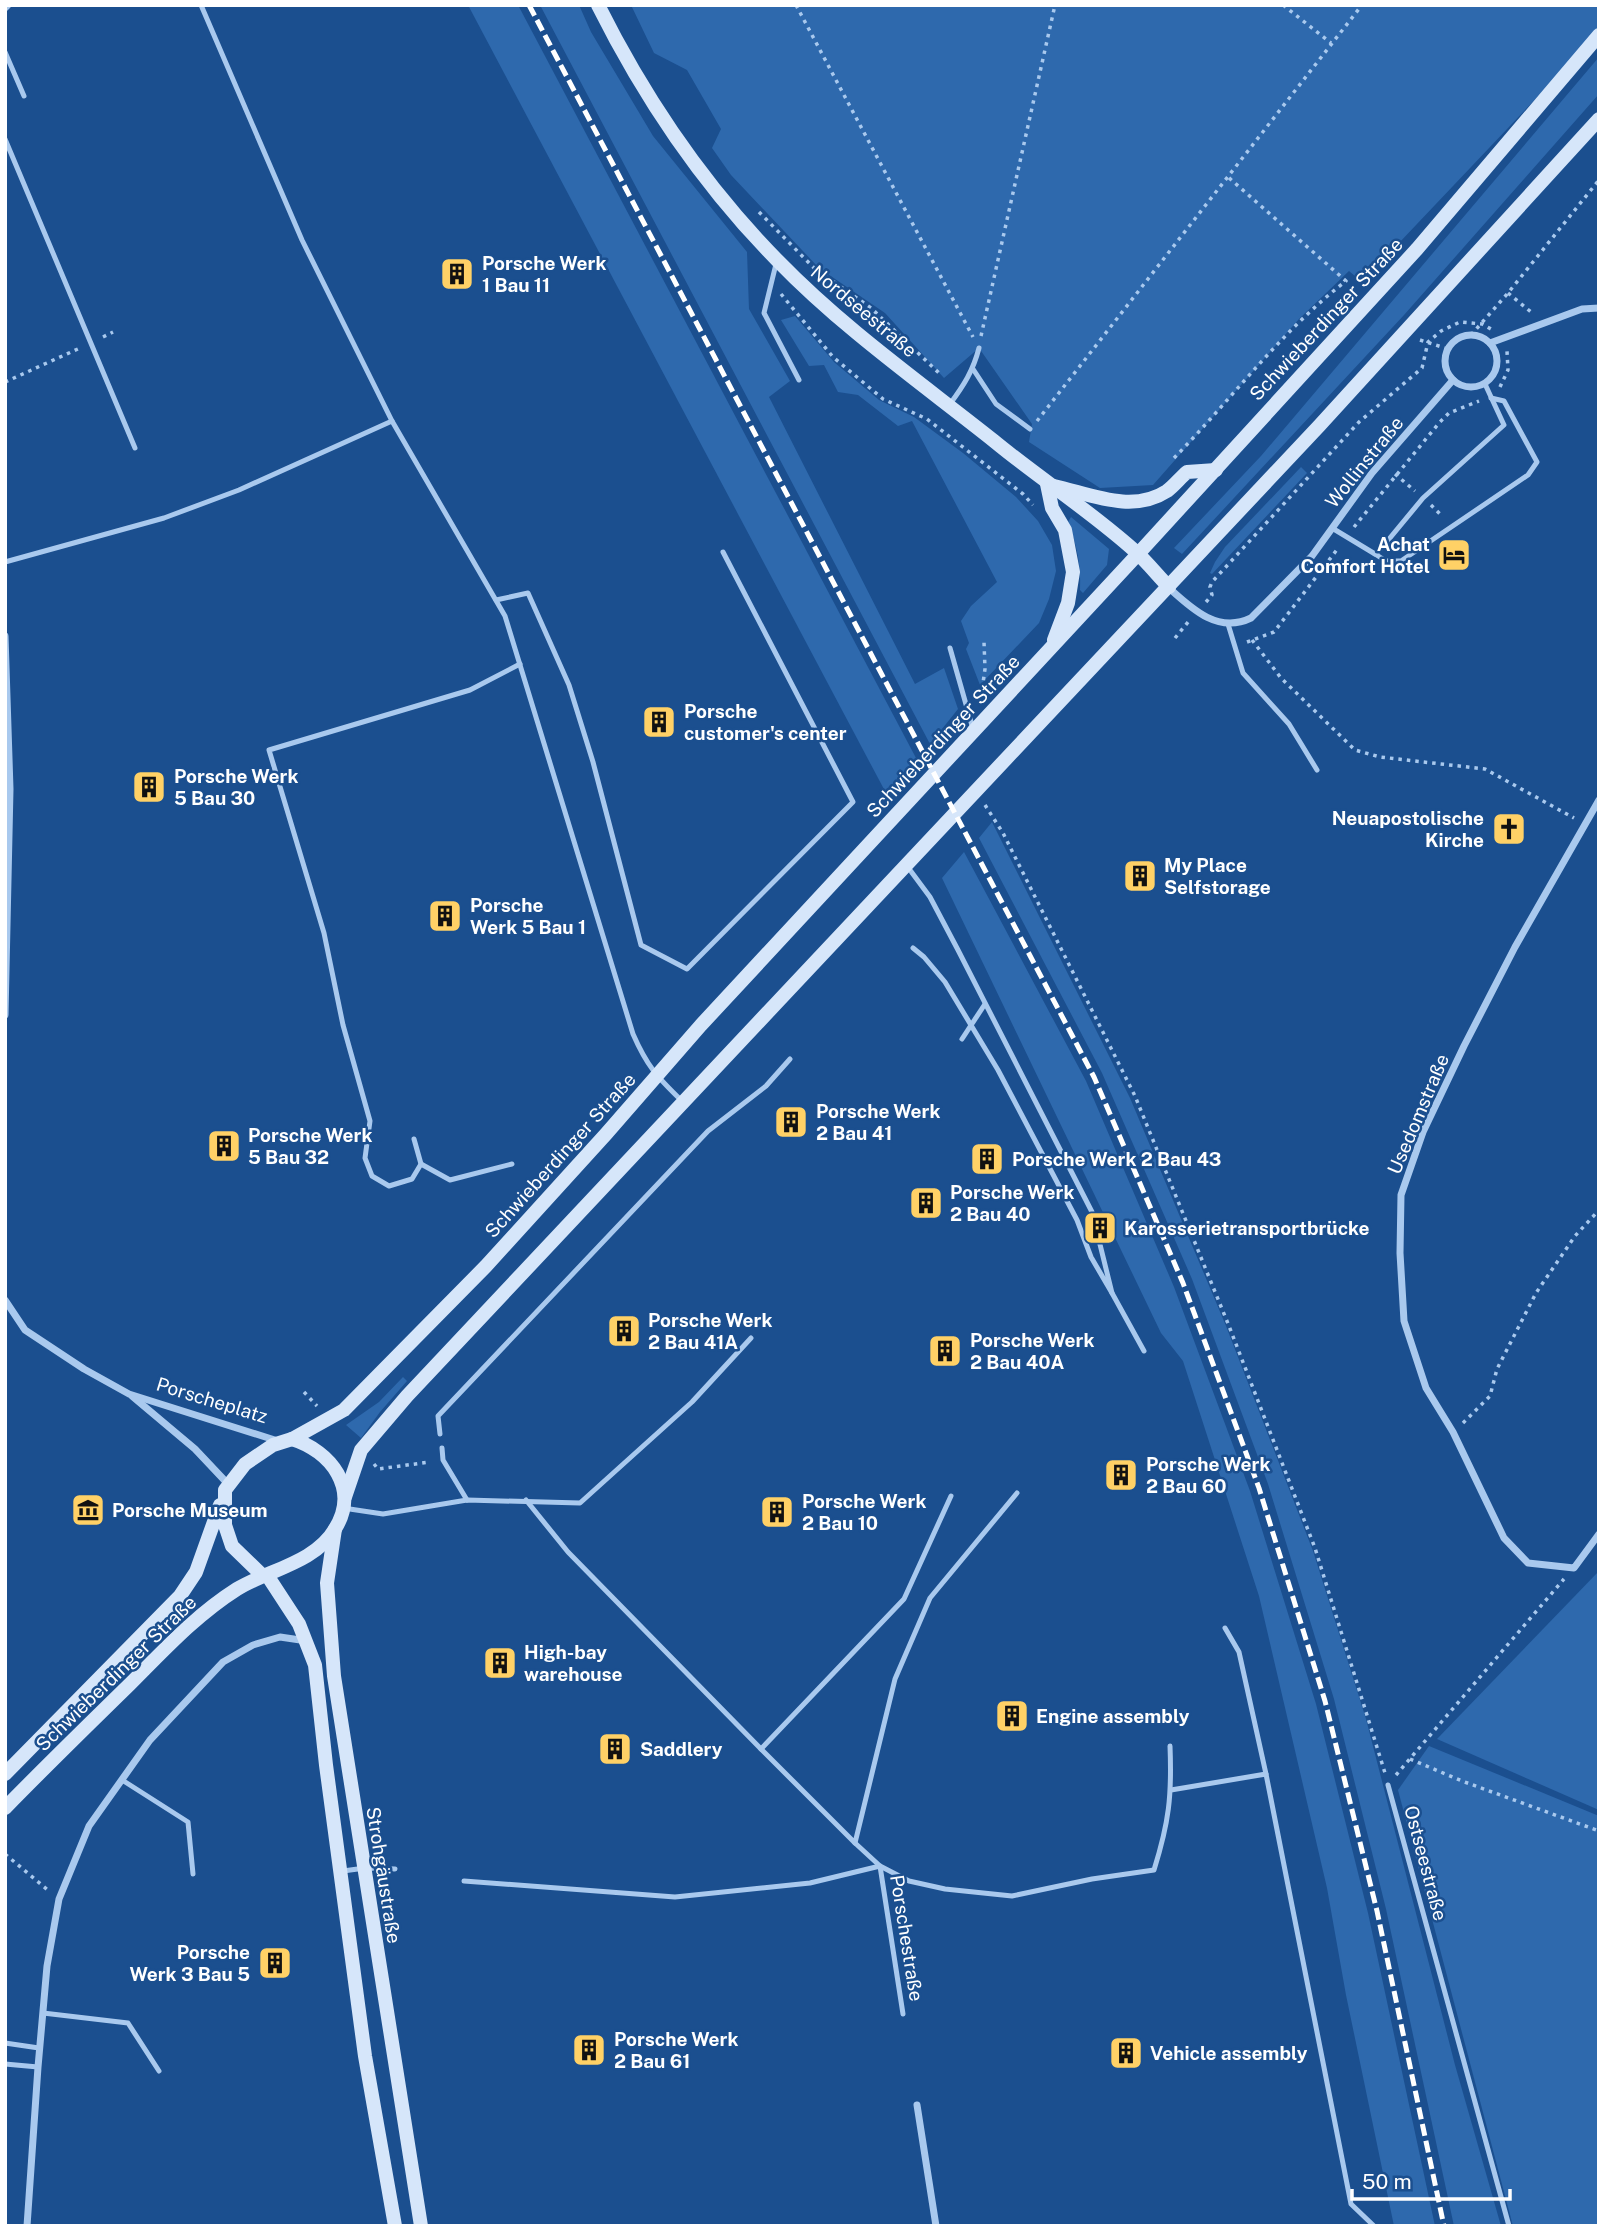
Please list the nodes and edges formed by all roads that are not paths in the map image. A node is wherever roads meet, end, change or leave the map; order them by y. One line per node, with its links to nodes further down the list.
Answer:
1 (201, 5): 18 (lane)
2 (598, 5): 8 (main road, Nordseestraße)
3 (1599, 35): 21 (main road, Schwieberdinger Straße)
4 (5, 52): 5 (lane)
5 (24, 96)
6 (1599, 119): 28 (main road)
7 (5, 139): 20 (lane)
8 (777, 261): 13 (lane); 17 (main road, Nordseestraße)
9 (1599, 307): 10 (street)
10 (1490, 343): 14 (street); 15 (street)
11 (979, 348): 12 (lane)
12 (974, 369): 17 (lane); 19 (lane)
13 (799, 380)
14 (1453, 380): 15 (street); 23 (street, Wollinstraße)
15 (1485, 384): 16 (lane)
16 (1490, 397): 26 (lane); 26 (lane)
17 (949, 405): 22 (main road, Nordseestraße)
18 (392, 421): 27 (lane); 29 (lane)
19 (1030, 429)
20 (135, 448)
21 (1216, 470): 22 (main road); 25 (main road, Schwieberdinger Straße)
22 (1047, 484): 25 (main road, Nordseestraße); 33 (main road)
23 (1332, 528): 26 (lane); 30 (street, Wollinstraße)
24 (723, 552): 29 (lane)
25 (1138, 554): 28 (main road, Nordseestraße); 33 (main road, Schwieberdinger Straße)
26 (1375, 554)
27 (5, 562)
28 (1168, 587): 30 (street); 38 (main road)
29 (496, 600): 34 (lane)
30 (1228, 624): 36 (lane)
31 (5, 636): 41 (street)
32 (950, 648): 35 (lane)
33 (1051, 648): 35 (main road, Schwieberdinger Straße)
34 (520, 664): 44 (lane); 47 (lane)
35 (974, 731): 44 (main road, Schwieberdinger Straße)
36 (1317, 770)
37 (1599, 800): 64 (street, Usedomstraße)
38 (907, 865): 40 (lane); 45 (main road)
39 (913, 948): 49 (lane)
40 (985, 1004): 42 (lane); 49 (lane)
41 (5, 1015)
42 (962, 1039)
43 (790, 1059): 54 (lane)
44 (656, 1076): 45 (lane); 55 (main road, Schwieberdinger Straße)
45 (683, 1102): 62 (main road)
46 (414, 1139): 47 (lane)
47 (421, 1164): 48 (lane)
48 (512, 1164)
49 (1112, 1293): 52 (lane)
50 (6, 1303): 53 (street, Porscheplatz)
51 (751, 1338): 61 (lane)
52 (1144, 1351)
53 (129, 1394): 55 (street, Porscheplatz); 57 (street, Porscheplatz)
54 (440, 1434)
55 (288, 1440): 57 (main road, Porscheplatz); 62 (main road, Porscheplatz)
56 (442, 1448): 60 (lane)
57 (226, 1487): 65 (main road); 70 (main road, Schwieberdinger Straße)
58 (1017, 1493): 76 (lane)
59 (951, 1496): 69 (lane)
60 (467, 1500): 61 (lane); 62 (lane)
61 (526, 1500): 69 (lane)
62 (343, 1503): 63 (main road)
63 (335, 1529): 65 (main road); 78 (main road, Strohgäustraße)
64 (1599, 1534)
65 (264, 1575): 67 (main road); 75 (main road, Schwieberdinger Straße)
66 (1225, 1628): 71 (lane)
67 (307, 1641): 72 (street); 80 (main road)
68 (1170, 1746): 74 (lane)
69 (761, 1749): 76 (lane)
70 (5, 1774)
71 (1266, 1774): 74 (lane); 95 (lane)
72 (122, 1780): 81 (lane); 83 (street)
73 (1388, 1785): 96 (lane, Ostseestraße)
74 (1171, 1790): 77 (lane)
75 (5, 1808)
76 (855, 1843): 77 (lane)
77 (880, 1866): 82 (lane); 84 (lane, Porschestraße)
78 (365, 1868): 79 (lane); 80 (lane); 93 (main road, Strohgäustraße)
79 (396, 1869)
80 (340, 1871): 92 (main road)
81 (193, 1874)
82 (464, 1881)
83 (43, 2013): 86 (street); 89 (lane)
84 (903, 2014)
85 (5, 2043): 86 (lane)
86 (39, 2048): 88 (street)
87 (5, 2064): 88 (lane)
88 (38, 2067): 91 (street)
89 (159, 2071)
90 (917, 2105): 94 (street)
91 (27, 2226)
92 (395, 2226)
93 (421, 2226)
94 (936, 2226)
95 (1374, 2226)
96 (1509, 2226)

